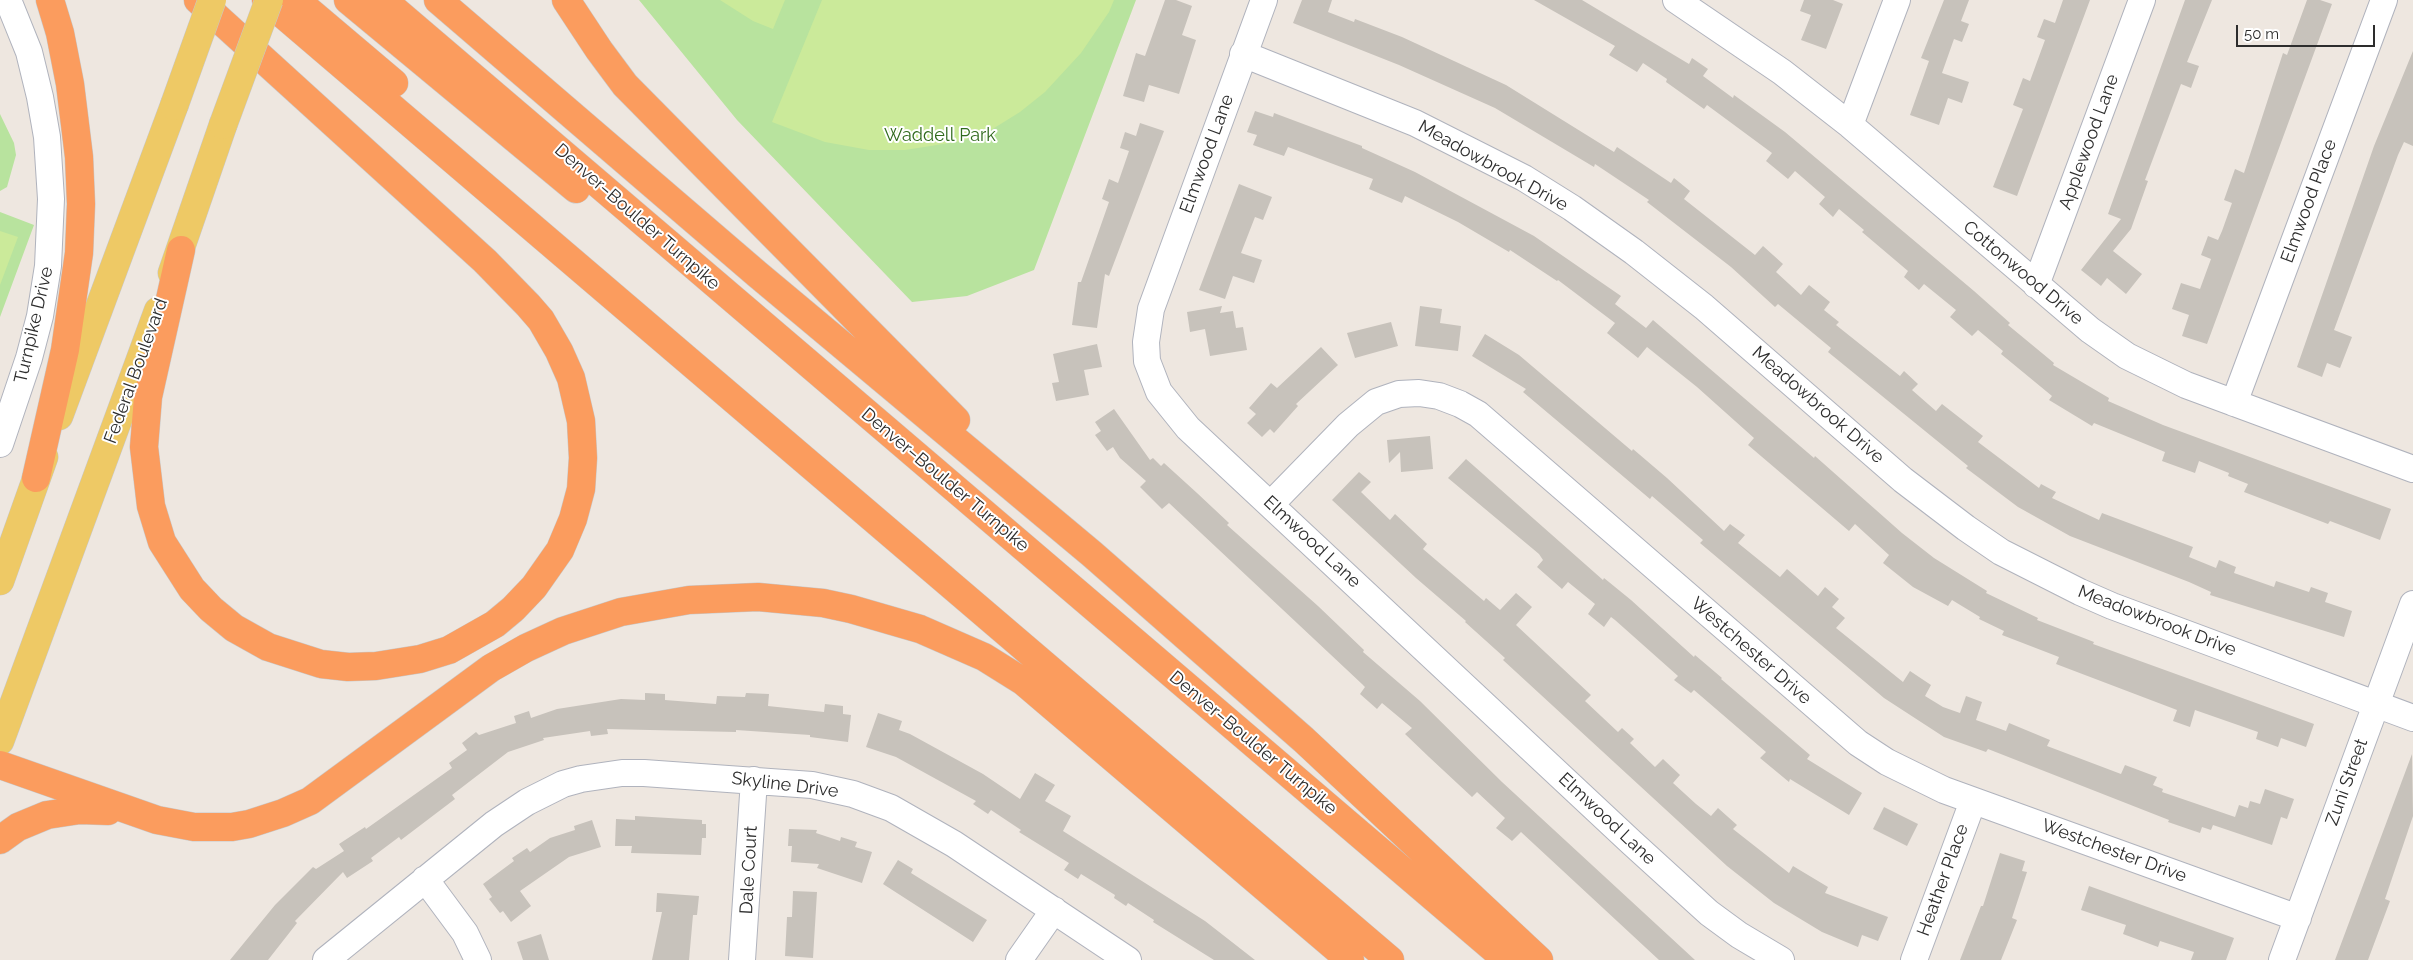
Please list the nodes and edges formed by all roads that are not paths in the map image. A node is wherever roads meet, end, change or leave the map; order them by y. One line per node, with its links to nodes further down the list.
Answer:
1 (8, 0): 20 (street, Turnpike Drive)
2 (50, 0): 25 (highway)
3 (198, 0): 18 (highway)
4 (212, 0): 25 (main road, bridge)
5 (268, 0): 18 (main road, Federal Boulevard, bridge); 39 (highway)
6 (296, 0): 39 (highway)
7 (348, 0): 22 (highway)
8 (383, 0): 22 (highway, Denver–Boulder Turnpike)
9 (438, 0): 27 (highway)
10 (566, 0): 27 (highway)
11 (1264, 0): 16 (street, Elmwood Lane)
12 (1676, 0): 17 (street, Cottonwood Drive)
13 (1897, 0): 17 (street)
14 (2142, 0): 19 (street, Applewood Lane)
15 (2384, 0): 21 (street, Elmwood Place)
16 (1243, 54): 26 (street, Elmwood Lane); 30 (street, Meadowbrook Drive)
17 (1850, 125): 19 (street, Cottonwood Drive)
18 (181, 250): 32 (main road, Federal Boulevard)
19 (2036, 285): 21 (street, Cottonwood Drive)
20 (10, 388): 23 (street, Turnpike Drive)
21 (2234, 403): 24 (street, Cottonwood Drive)
22 (857, 405): 37 (highway, Denver–Boulder Turnpike)
23 (0, 444)
24 (2413, 469)
25 (36, 478): 28 (main road)
26 (1271, 504): 35 (street, Westchester Drive); 53 (street, Elmwood Lane)
27 (1092, 554): 52 (highway)
28 (0, 581)
29 (2413, 604): 30 (street, Zuni Street)
30 (2376, 704): 31 (street, Meadowbrook Drive); 42 (street, Zuni Street)
31 (2413, 718)
32 (0, 741)
33 (0, 765): 36 (highway)
34 (754, 780): 40 (street, Skyline Drive); 41 (street, Skyline Drive); 45 (street, Dale Court)
35 (1973, 801): 42 (street, Westchester Drive); 54 (street, Heather Place)
36 (140, 815): 38 (highway); 48 (highway)
37 (1363, 836): 50 (highway); 51 (highway, Denver–Boulder Turnpike)
38 (0, 840)
39 (1284, 868): 49 (highway)
40 (425, 879): 43 (street, Skyline Drive); 44 (street)
41 (1054, 910): 46 (street); 47 (street, Skyline Drive)
42 (2298, 918): 55 (street, Zuni Street)
43 (326, 960)
44 (478, 960)
45 (742, 960)
46 (1019, 960)
47 (1128, 960)
48 (1350, 960)
49 (1390, 960)
50 (1490, 960)
51 (1508, 960)
52 (1539, 960)
53 (1781, 960)
54 (1914, 960)
55 (2282, 960)

